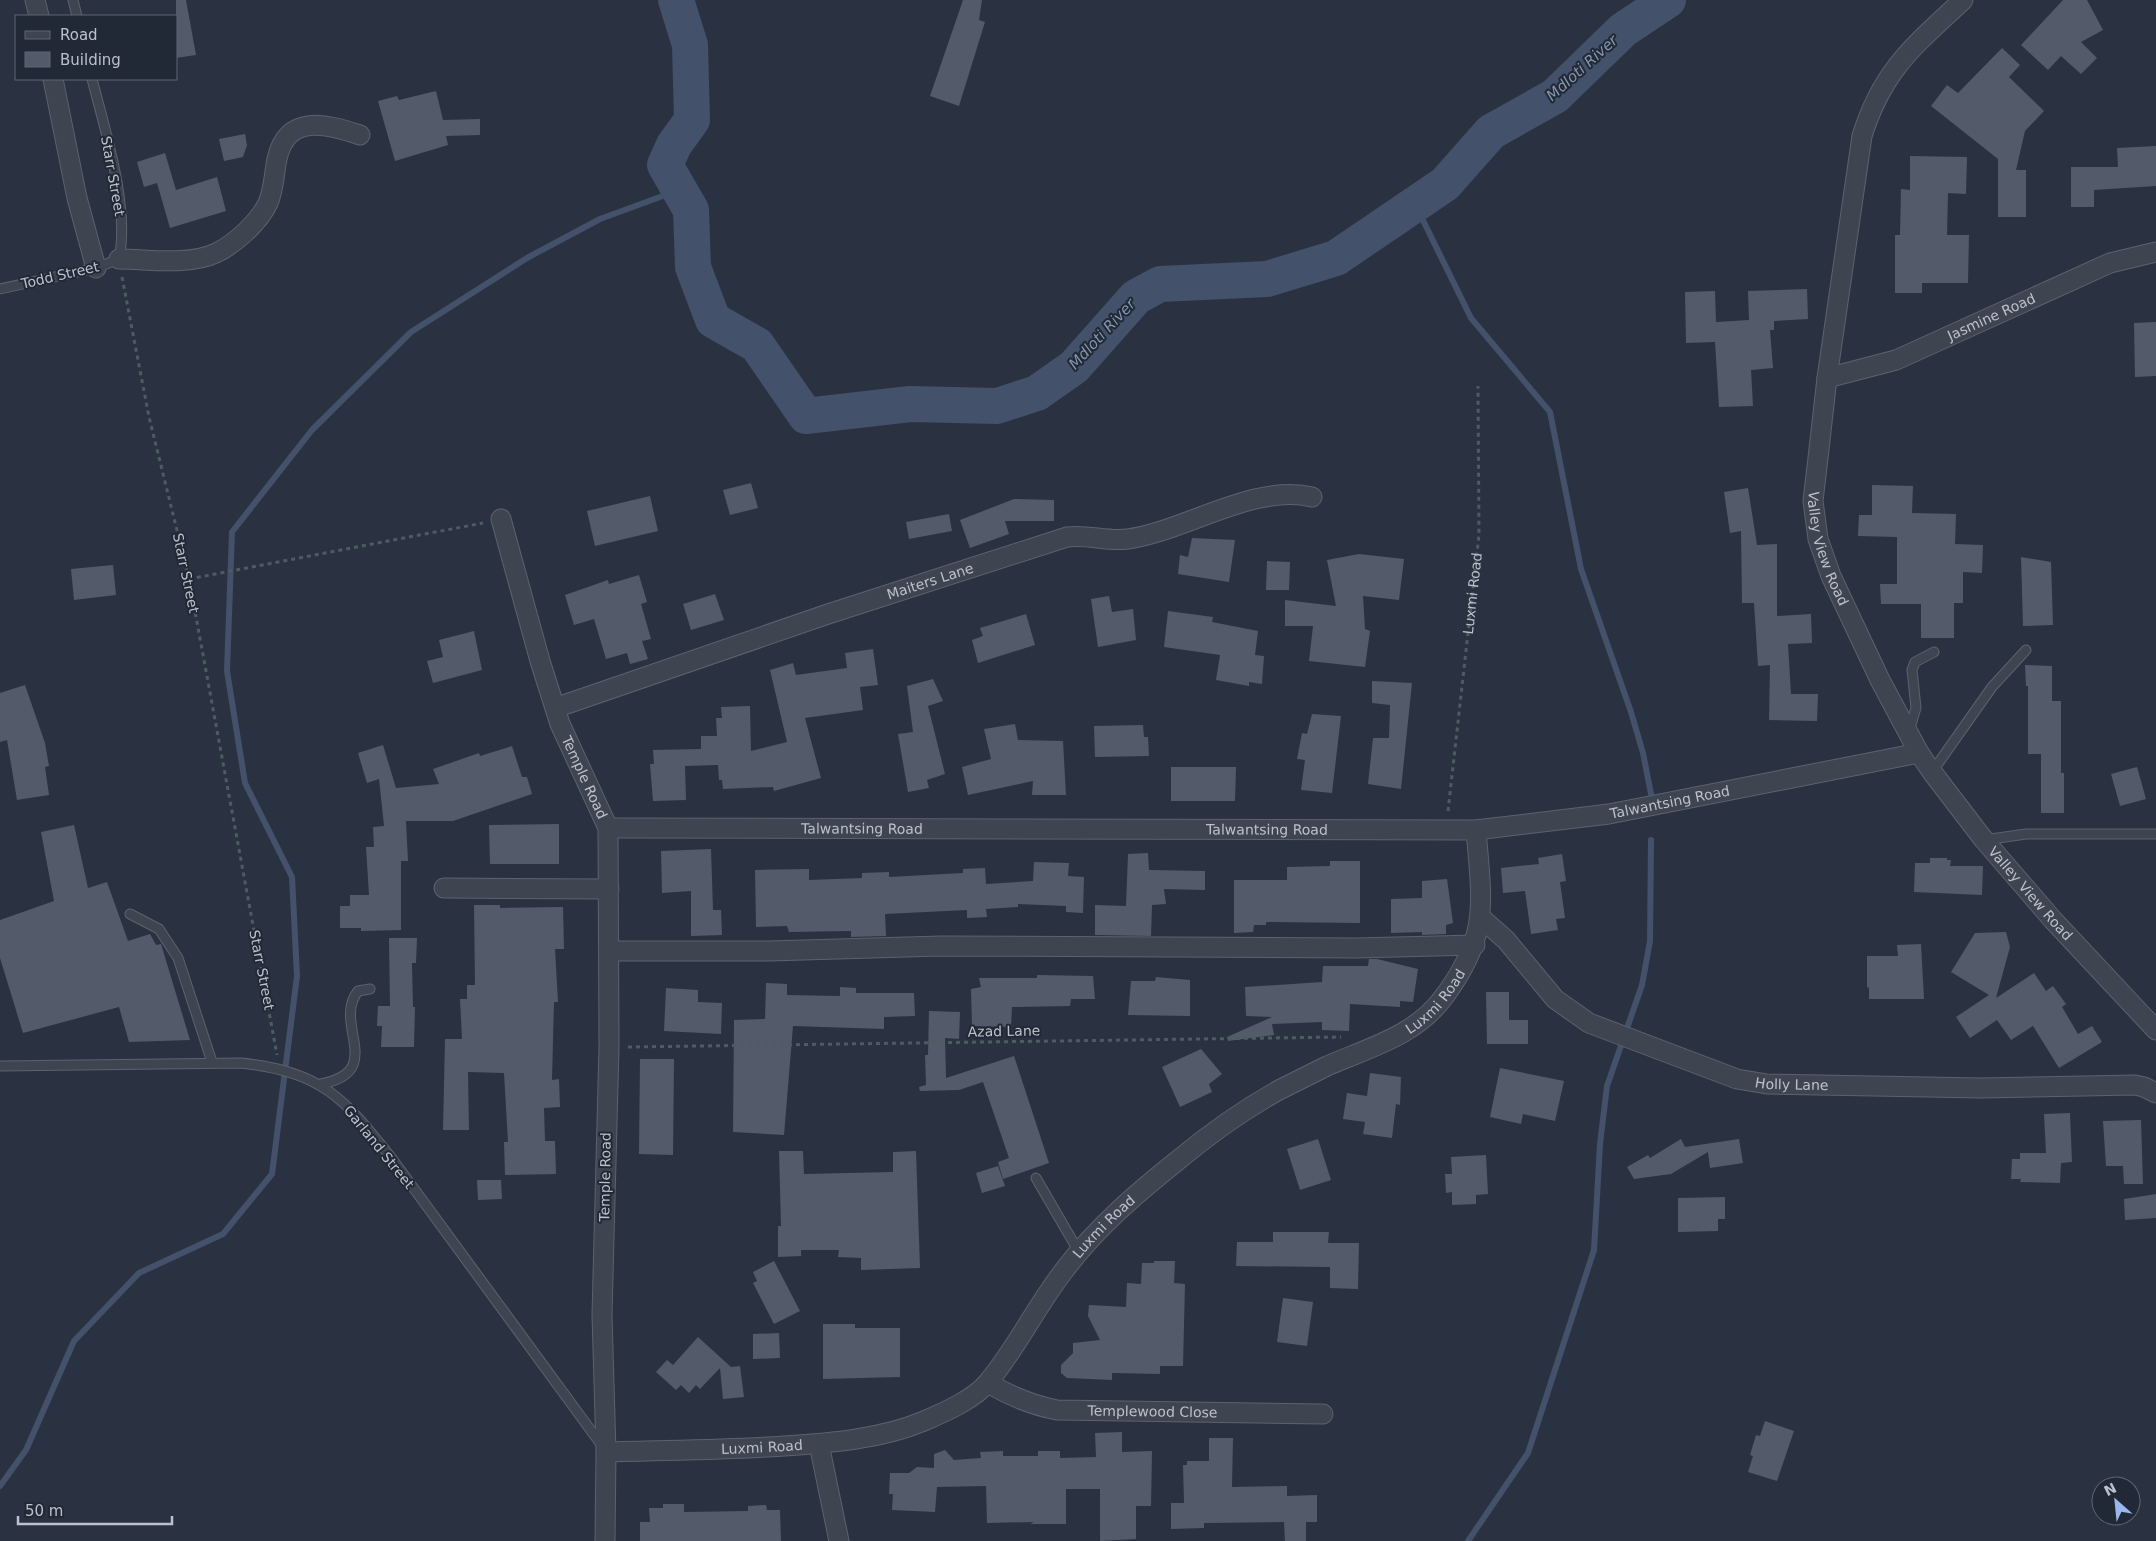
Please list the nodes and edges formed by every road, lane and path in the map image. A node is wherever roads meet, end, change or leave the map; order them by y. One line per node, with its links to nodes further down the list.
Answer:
1 (35, 0): 4 (street)
2 (73, 0): 5 (lane)
3 (1963, 0): 13 (street, Valley View Road)
4 (39, 15)
5 (77, 15)
6 (53, 80): 11 (street)
7 (92, 80): 10 (lane, Starr Street)
8 (360, 135): 10 (street)
9 (2156, 252): 13 (street, Jasmine Road)
10 (119, 259): 11 (lane, Todd Street); 17 (path, Starr Street)
11 (96, 268): 12 (lane, Todd Street)
12 (0, 288)
13 (1826, 378): 21 (street, Valley View Road)
14 (1478, 386): 25 (path, Luxmi Road)
15 (1312, 497): 20 (street, Maiters Lane)
16 (501, 519): 17 (path); 20 (street, Temple Road)
17 (189, 578): 41 (path, Starr Street)
18 (2026, 650): 23 (lane)
19 (1934, 652): 21 (lane)
20 (555, 708): 24 (street, Temple Road)
21 (1908, 734): 22 (street, Valley View Road)
22 (1919, 753): 23 (street, Valley View Road); 26 (street, Talwantsing Road)
23 (1932, 772): 28 (street, Valley View Road)
24 (608, 828): 25 (street, Talwantsing Road); 30 (street, Temple Road)
25 (1446, 829): 26 (street, Talwantsing Road)
26 (1476, 830): 32 (street, Luxmi Road)
27 (2156, 834): 28 (lane)
28 (1984, 840): 36 (street, Valley View Road)
29 (444, 888): 30 (street)
30 (609, 888): 34 (street, Temple Road)
31 (130, 914): 39 (lane)
32 (1481, 918): 33 (street, Luxmi Road); 43 (street, Holly Lane)
33 (1475, 945): 34 (street); 45 (street, Luxmi Road)
34 (609, 951): 38 (street, Temple Road)
35 (370, 989): 42 (lane)
36 (2156, 1030)
37 (1351, 1037): 38 (path, Azad Lane)
38 (609, 1047): 49 (street, Temple Road)
39 (212, 1062): 40 (lane, Garland Street); 41 (lane, Garland Street)
40 (0, 1066)
41 (281, 1069): 42 (lane, Garland Street)
42 (321, 1084): 49 (lane, Garland Street)
43 (2156, 1093)
44 (1036, 1178): 45 (lane)
45 (1079, 1252): 46 (street, Luxmi Road)
46 (988, 1383): 47 (street, Templewood Close); 48 (street, Luxmi Road)
47 (1323, 1414)
48 (819, 1444): 49 (street, Luxmi Road); 51 (street)
49 (606, 1452): 50 (street, Temple Road)
50 (606, 1541)
51 (839, 1541)

